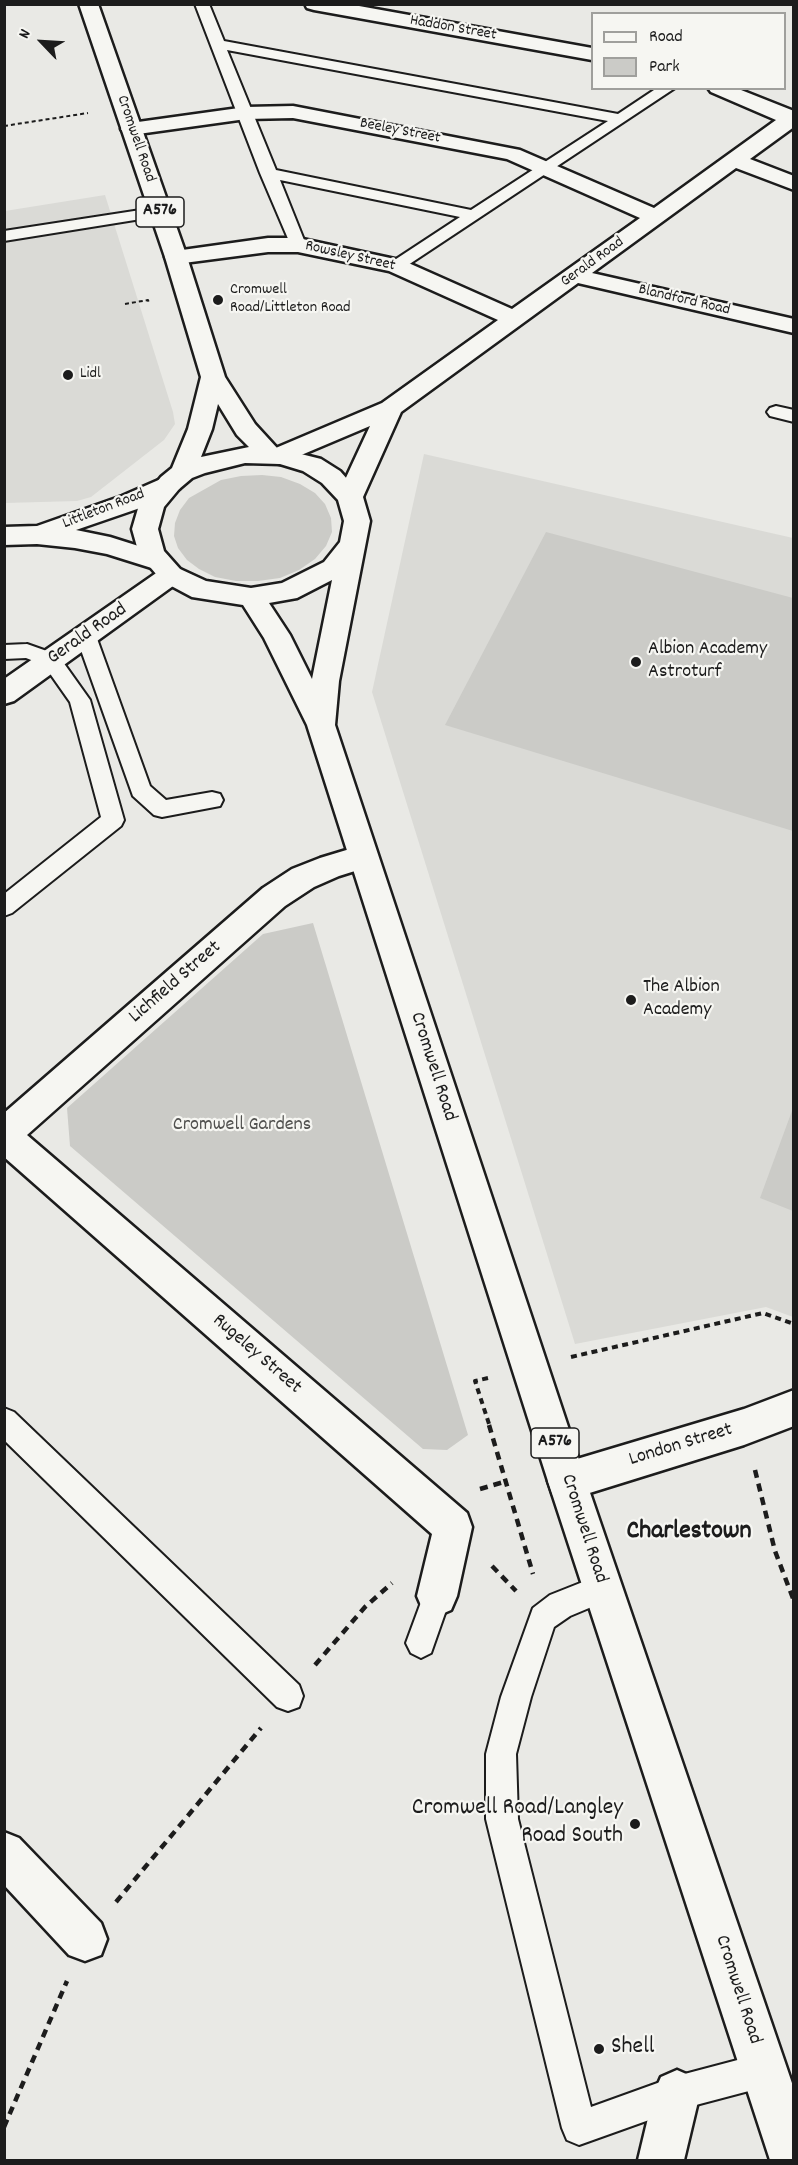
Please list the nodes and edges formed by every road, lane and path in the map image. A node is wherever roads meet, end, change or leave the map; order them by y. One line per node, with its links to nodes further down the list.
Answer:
1 (88, 4): 8 (main road, Cromwell Road / A576)
2 (202, 4): 4 (lane)
3 (314, 4): 5 (main road, Haddon Street)
4 (216, 44): 9 (lane); 11 (lane)
5 (591, 54)
6 (665, 90): 11 (lane)
7 (723, 90): 10 (main road)
8 (124, 107): 12 (path); 13 (main road, Cromwell Road / A576)
9 (246, 113): 13 (main road, Beeley Street); 15 (main road, Beeley Street); 16 (lane)
10 (792, 118): 14 (main road, Gerald Road)
11 (621, 119): 15 (lane)
12 (4, 126)
13 (131, 129): 18 (main road, Cromwell Road / A576)
14 (734, 160): 17 (main road); 20 (main road, Gerald Road)
15 (545, 168): 19 (lane); 20 (main road, Beeley Street)
16 (268, 173): 19 (lane); 22 (lane)
17 (794, 184)
18 (160, 212): 21 (lane); 23 (main road, Cromwell Road / A576)
19 (473, 215): 24 (lane)
20 (656, 217): 25 (main road, Gerald Road)
21 (4, 236)
22 (298, 245): 23 (main road, Rowsley Street); 24 (main road, Rowsley Street)
23 (176, 258): 30 (main road, Cromwell Road / A576)
24 (396, 266): 28 (main road, Rowsley Street)
25 (575, 276): 28 (main road, Gerald Road); 29 (main road, Blandford Road)
26 (125, 304): 27 (path)
27 (151, 308)
28 (515, 319): 31 (main road, Gerald Road)
29 (794, 326)
30 (213, 377): 34 (main road, Cromwell Road / A576); 35 (main road)
31 (391, 408): 34 (main road, Gerald Road); 36 (main road, Gerald Road)
32 (776, 412): 33 (lane)
33 (794, 416)
34 (276, 456): 35 (main road); 36 (main road)
35 (177, 478): 37 (main road, Littleton Road); 40 (main road)
36 (350, 497): 39 (main road, A576)
37 (37, 535): 38 (main road, Littleton Road); 40 (main road, Littleton Road)
38 (4, 536)
39 (352, 546): 41 (main road); 46 (main road, Cromwell Road / A576)
40 (165, 568): 41 (main road); 42 (main road, Gerald Road)
41 (251, 597): 46 (main road, Cromwell Road / A576)
42 (86, 636): 44 (main road, Gerald Road); 47 (lane)
43 (4, 651): 44 (lane)
44 (51, 660): 45 (main road, Gerald Road); 49 (lane)
45 (4, 694)
46 (321, 725): 48 (main road, Cromwell Road / A576)
47 (212, 800)
48 (363, 857): 50 (main road, Lichfield Street); 52 (main road, Cromwell Road / A576)
49 (4, 907)
50 (4, 1135): 58 (main road, Rugeley Street)
51 (794, 1324): 52 (path)
52 (530, 1366): 57 (main road, Cromwell Road / A576)
53 (475, 1381): 59 (path)
54 (794, 1408): 56 (main road, London Street)
55 (4, 1421): 66 (lane)
56 (744, 1427): 57 (main road, London Street); 63 (path)
57 (567, 1481): 61 (main road, Cromwell Road / A576)
58 (453, 1527): 62 (main road); 64 (path)
59 (528, 1551)
60 (400, 1575): 66 (path)
61 (603, 1588): 64 (lane); 69 (main road, Cromwell Road / A576)
62 (437, 1596): 65 (lane)
63 (794, 1601)
64 (543, 1618): 70 (lane)
65 (420, 1642)
66 (288, 1696): 68 (path)
67 (4, 1852): 68 (main road)
68 (85, 1939): 71 (path)
69 (764, 2070): 70 (lane); 73 (main road, Cromwell Road / A576)
70 (677, 2093): 72 (main road)
71 (4, 2127)
72 (661, 2160)
73 (794, 2160)

